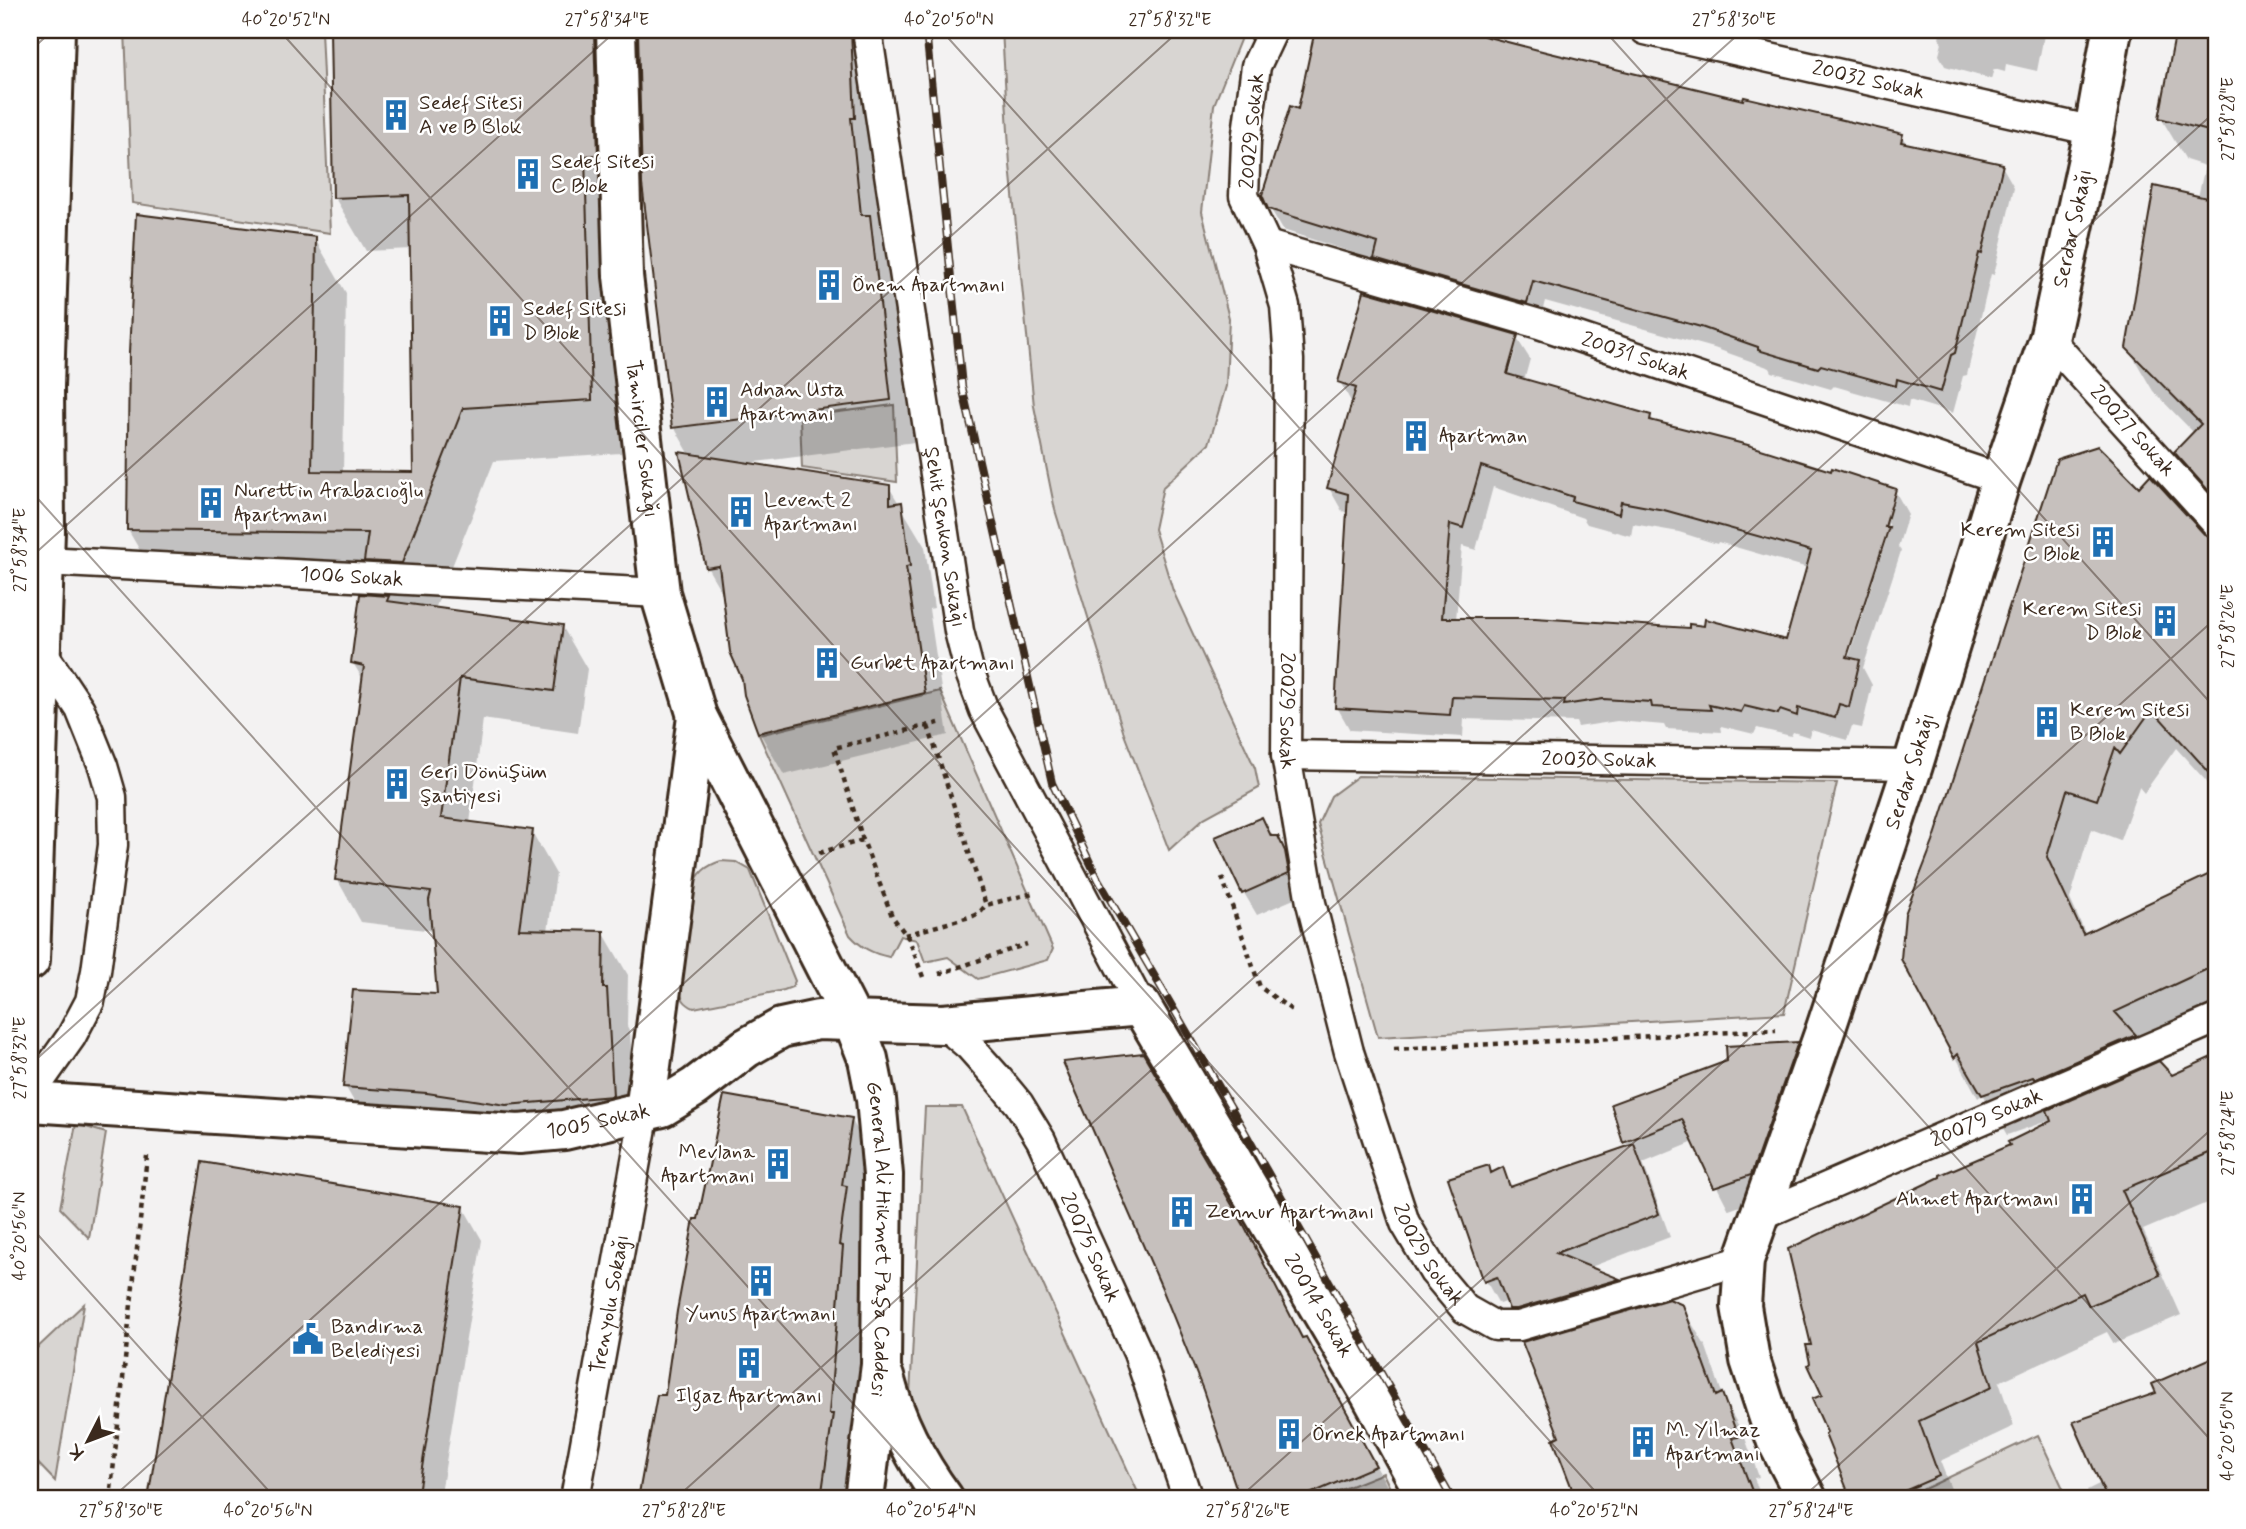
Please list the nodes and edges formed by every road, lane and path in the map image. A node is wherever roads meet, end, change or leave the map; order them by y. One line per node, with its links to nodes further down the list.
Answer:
1 (55, 30): 10 (street)
2 (616, 30): 14 (street, Tamirciler Sokağı)
3 (867, 30): 16 (lane, Şehit Şenkon Sokağı)
4 (1273, 30): 8 (lane, 20029 Sokak)
5 (1645, 30): 7 (lane, 20032 Sokak)
6 (2112, 30): 7 (street, Serdar Sokağı)
7 (2094, 131): 9 (street, Serdar Sokağı)
8 (1267, 245): 11 (lane, 20031 Sokak); 19 (lane, 20029 Sokak)
9 (2049, 339): 11 (street, Serdar Sokağı); 12 (lane, 20027 Sokak)
10 (37, 387): 13 (street)
11 (2001, 479): 20 (street, Serdar Sokağı)
12 (2216, 523)
13 (44, 561): 14 (lane, 1006 Sokak); 15 (street)
14 (660, 593): 17 (street, Tamirciler Sokağı)
15 (40, 649): 26 (street); 35 (lane)
16 (984, 710): 18 (path); 22 (lane, Şehit Şenkon Sokağı)
17 (697, 716): 31 (street, Tamirciler Sokağı); 38 (street, Tamirciler Sokağı)
18 (928, 726): 23 (path); 24 (path)
19 (1286, 755): 20 (lane, 20030 Sokak); 34 (lane, 20029 Sokak)
20 (1913, 765): 33 (street, Serdar Sokağı)
21 (1222, 877): 28 (path)
22 (1074, 882): 23 (path); 29 (lane, Şehit Şenkon Sokağı)
23 (986, 905): 24 (path)
24 (905, 935): 27 (path)
25 (1027, 944): 27 (path)
26 (30, 960)
27 (924, 979): 32 (path)
28 (1261, 987)
29 (1141, 1006): 32 (street, 1005 Sokak); 47 (street, 20014 Sokak)
30 (2216, 1019): 39 (lane, 20079 Sokak)
31 (854, 1023): 32 (street, 1005 Sokak); 38 (street, 1005 Sokak); 41 (street, General Ali Hikmet Paşa Caddesi)
32 (943, 1024): 46 (lane, 20075 Sokak)
33 (1826, 1028): 34 (path); 39 (street, Serdar Sokağı)
34 (1349, 1052): 40 (lane, 20029 Sokak)
35 (30, 1095)
36 (30, 1102): 37 (street, 1005 Sokak)
37 (152, 1110): 38 (street, 1005 Sokak); 42 (path)
38 (645, 1111): 43 (lane, Trenyolu Sokağı)
39 (1758, 1217): 40 (street, Serdar Sokağı)
40 (1744, 1260): 48 (street, Serdar Sokağı)
41 (881, 1365): 44 (street, General Ali Hikmet Paşa Caddesi); 45 (street)
42 (110, 1499)
43 (575, 1499)
44 (863, 1499)
45 (944, 1499)
46 (1188, 1499)
47 (1428, 1499)
48 (1807, 1499)

